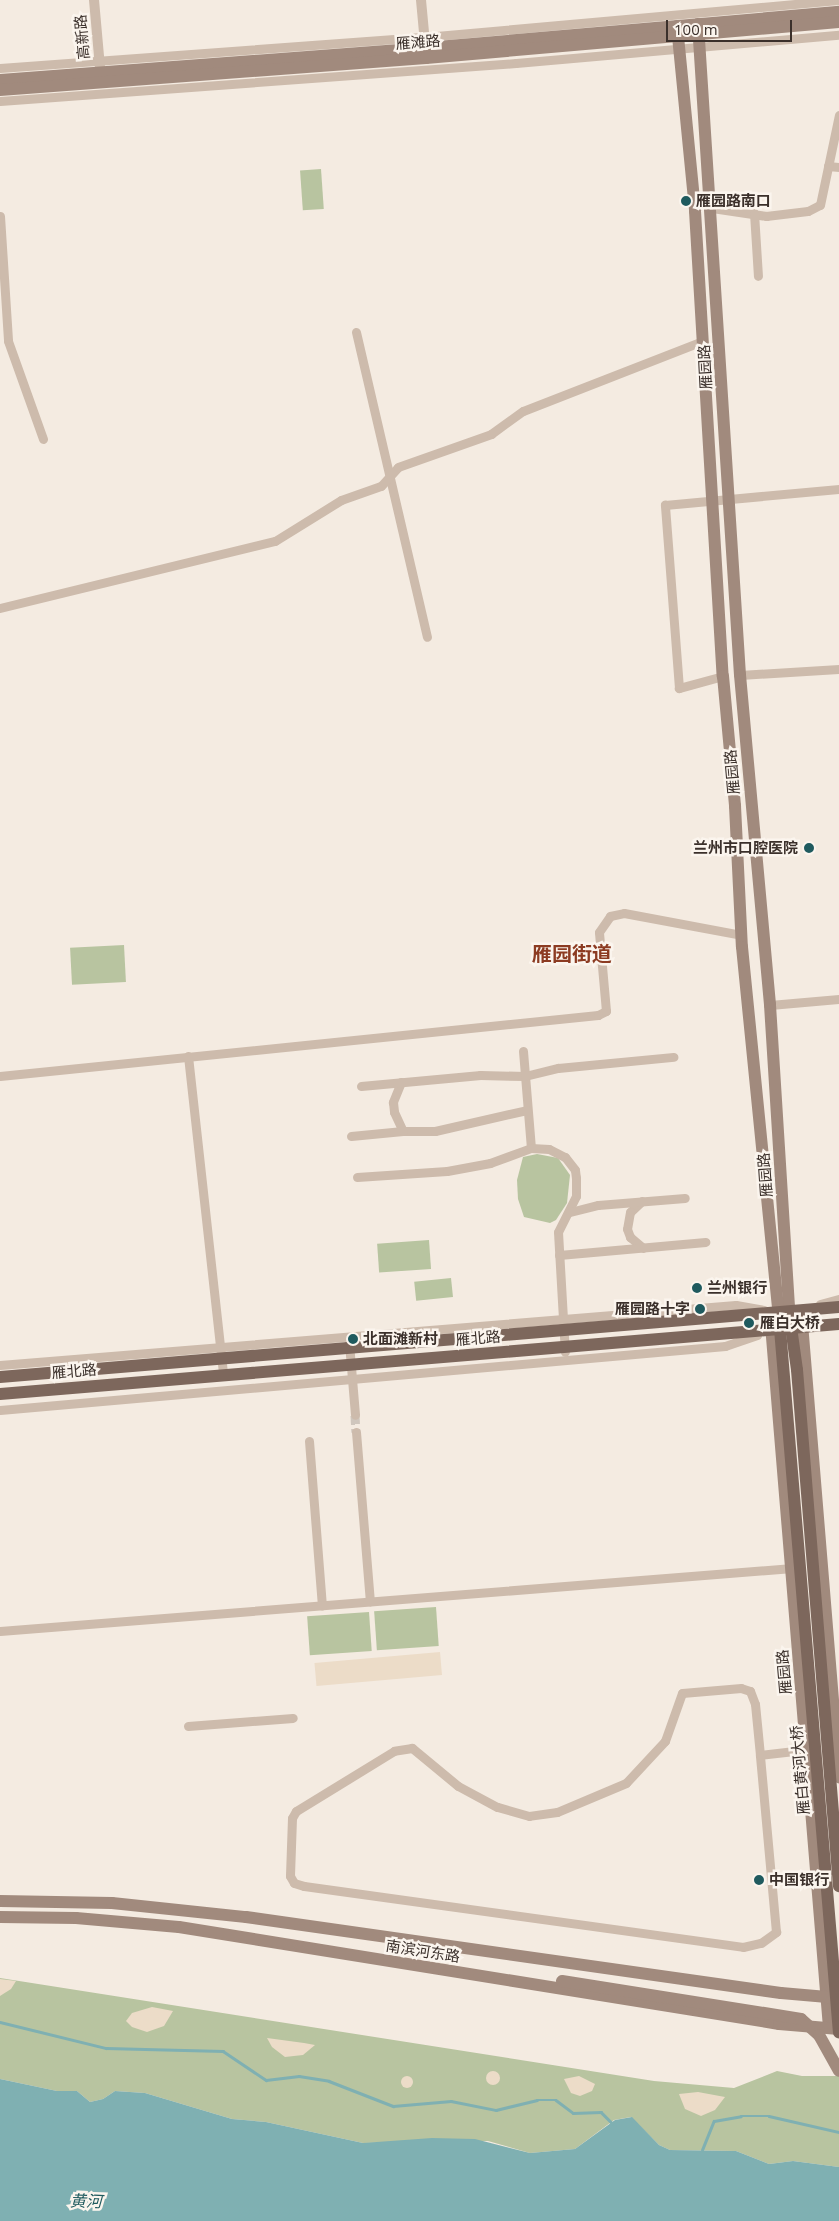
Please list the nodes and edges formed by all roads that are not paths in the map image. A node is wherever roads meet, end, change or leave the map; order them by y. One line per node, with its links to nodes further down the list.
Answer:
1 (94, 0): 11 (street, 高新路)
2 (421, 0): 9 (street)
3 (839, 0): 6 (street, 雁滩路)
4 (839, 12): 6 (main road, 雁滩路)
5 (839, 22): 6 (main road, 雁滩路)
6 (699, 29): 7 (street, 雁滩路); 8 (main road, 雁滩路); 8 (street, 雁滩路); 9 (street, 雁滩路); 17 (main road, 雁园路)
7 (839, 35)
8 (677, 37): 9 (main road, 雁滩路); 13 (street, 雁滩路); 22 (main road, 雁园路)
9 (426, 48): 11 (main road, 雁滩路)
10 (0, 68): 11 (street, 雁滩路)
11 (100, 70): 12 (main road, 雁滩路); 13 (main road, 雁滩路)
12 (0, 80)
13 (0, 96)
14 (839, 115): 15 (street)
15 (828, 166): 16 (street); 18 (street)
16 (839, 167)
17 (712, 208): 18 (street); 26 (main road, 雁园路)
18 (754, 213): 20 (street)
19 (0, 216): 23 (street)
20 (758, 276)
21 (356, 332): 24 (street)
22 (703, 340): 24 (street); 27 (main road, 雁园路)
23 (43, 439)
24 (390, 477): 28 (street); 29 (street)
25 (839, 489): 26 (street)
26 (730, 498): 27 (street); 31 (main road, 雁园路)
27 (714, 500): 32 (main road, 雁园路); 32 (street)
28 (0, 608)
29 (427, 638)
30 (839, 669): 31 (street)
31 (740, 675): 32 (main road); 35 (main road, 雁园路)
32 (723, 676): 33 (main road, 雁园路)
33 (741, 935): 37 (street); 56 (main road, 雁园路)
34 (839, 999): 35 (street)
35 (770, 1005): 56 (main road, 雁园路)
36 (522, 1051): 40 (street)
37 (188, 1056): 39 (street); 63 (street)
38 (673, 1057): 40 (street)
39 (0, 1076)
40 (525, 1076): 41 (street); 43 (street)
41 (402, 1082): 42 (street); 44 (street)
42 (361, 1086)
43 (528, 1110): 44 (street); 46 (street)
44 (403, 1131): 45 (street)
45 (351, 1136)
46 (530, 1148): 47 (street); 50 (street)
47 (356, 1177)
48 (685, 1198): 49 (street)
49 (643, 1200): 50 (street); 52 (street)
50 (570, 1212): 53 (street)
51 (705, 1242): 52 (street)
52 (643, 1248): 53 (street)
53 (559, 1255): 57 (street)
54 (839, 1299): 56 (street)
55 (839, 1307): 56 (main road, 雁北路)
56 (785, 1312): 57 (main road, 雁北路); 59 (main road, 雁园路); 59 (main road, 雁园路)
57 (563, 1324): 61 (main road, 雁北路); 62 (street)
58 (839, 1324): 59 (main road, 雁北路)
59 (786, 1329): 60 (street); 62 (main road, 雁北路); 64 (street); 74 (main road, 雁园路); 75 (main road, 雁园路); 76 (main road, 雁园路); 81 (main road, 雁园路)
60 (839, 1330)
61 (348, 1342): 63 (main road, 雁北路); 66 (street)
62 (564, 1347): 64 (street); 66 (main road, 雁北路)
63 (220, 1352): 65 (street); 67 (street); 68 (main road, 雁北路)
64 (566, 1360): 66 (street)
65 (0, 1365)
66 (352, 1371): 67 (main road, 雁北路); 70 (street); 71 (street)
67 (223, 1375): 69 (main road, 雁北路)
68 (0, 1377)
69 (0, 1394)
70 (0, 1410)
71 (355, 1415)
72 (356, 1432): 77 (street)
73 (310, 1441): 78 (street)
74 (795, 1505): 94 (main road, 雁白黄河大桥)
75 (809, 1516): 87 (main road, 雁白黄河大桥)
76 (792, 1568): 77 (street); 84 (main road, 雁园路)
77 (370, 1602): 78 (street)
78 (322, 1605): 79 (street)
79 (0, 1630)
80 (293, 1718): 82 (street)
81 (837, 1720): 83 (main road, 雁园路)
82 (188, 1726)
83 (838, 1746): 84 (street); 86 (main road, 雁园路)
84 (807, 1749): 85 (street); 93 (main road, 雁园路)
85 (760, 1755): 85 (street)
86 (839, 1777)
87 (839, 1886)
88 (0, 1901): 90 (main road, 南滨河东路)
89 (0, 1917): 91 (main road, 南滨河东路)
90 (290, 1925): 91 (main road); 93 (main road, 南滨河东路)
91 (286, 1945): 92 (main road, 南滨河东路)
92 (345, 1955): 94 (main road, 南滨河东路); 95 (main road)
93 (834, 1998): 94 (main road, 雁园路)
94 (836, 2030)
95 (839, 2071)

